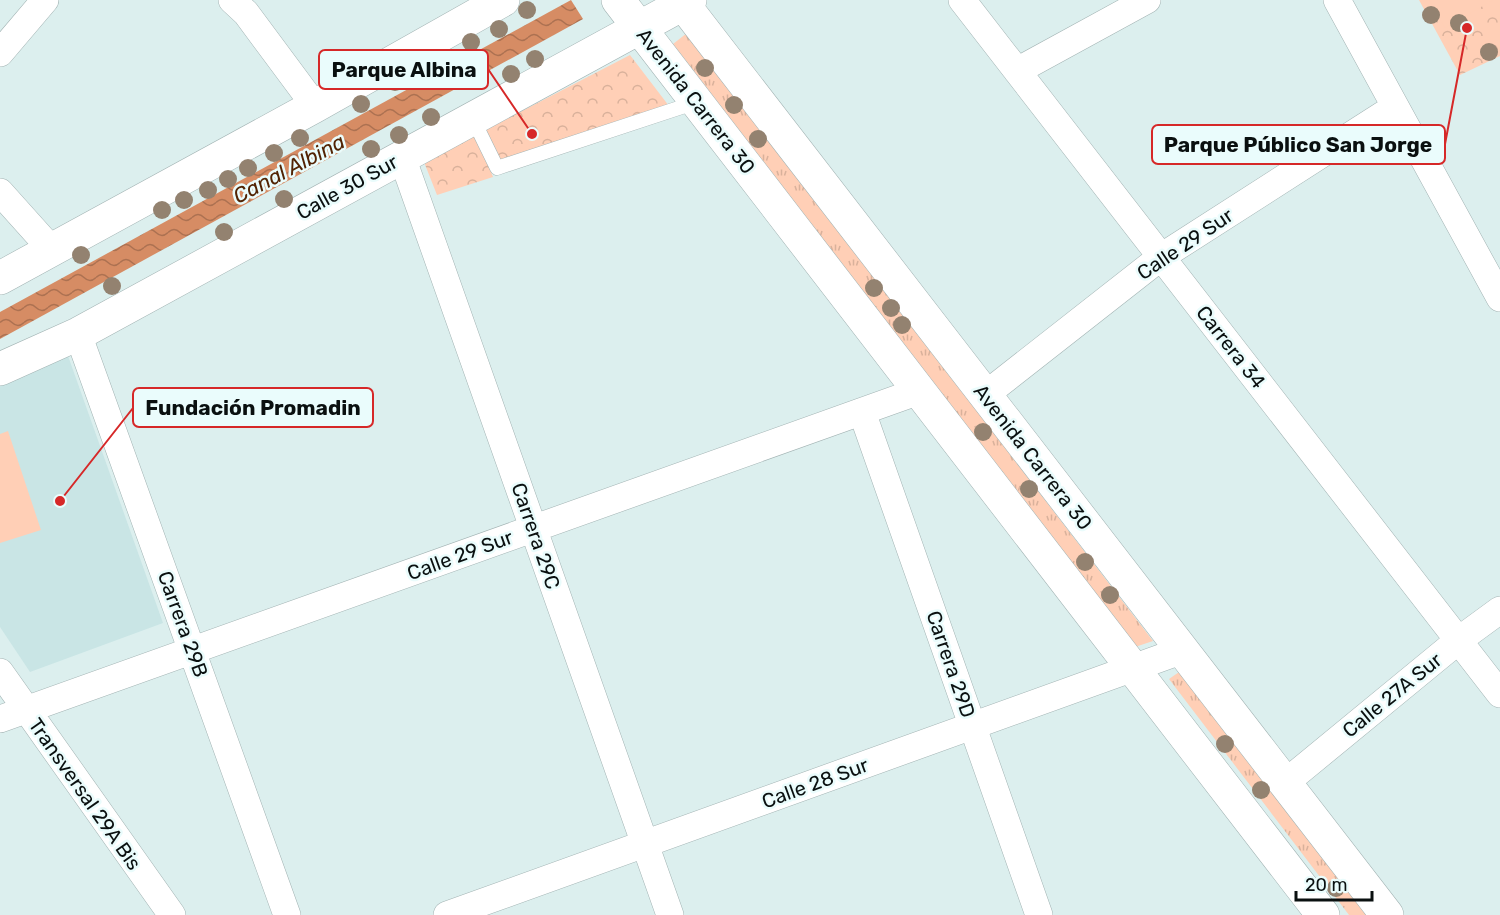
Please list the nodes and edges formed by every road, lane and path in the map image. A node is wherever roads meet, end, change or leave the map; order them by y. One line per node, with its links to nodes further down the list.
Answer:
1 (45, 0): 10 (street)
2 (232, 0): 13 (street)
3 (503, 0): 13 (main road)
4 (618, 0): 9 (main road, Avenida Carrera 30)
5 (962, 0): 11 (street, Carrera 34)
6 (1147, 0): 11 (street)
7 (1336, 0): 14 (street)
8 (684, 1): 9 (main road, Calle 30 Sur); 25 (main road, Avenida Carrera 30)
9 (639, 28): 12 (main road, Avenida Carrera 30); 15 (main road, Calle 30 Sur)
10 (0, 53)
11 (1017, 71): 19 (street, Carrera 34)
12 (697, 102): 15 (lane); 24 (main road, Avenida Carrera 30)
13 (315, 106): 18 (main road)
14 (1395, 106): 19 (street, Calle 29 Sur); 21 (street)
15 (473, 118): 16 (main road, Calle 30 Sur)
16 (402, 157): 22 (main road, Calle 30 Sur); 27 (street, Carrera 29C)
17 (0, 192): 18 (street)
18 (52, 250): 20 (main road)
19 (1161, 257): 25 (street, Calle 29 Sur); 29 (street, Carrera 34)
20 (0, 278)
21 (1500, 298)
22 (78, 334): 23 (main road, Calle 30 Sur); 30 (street, Carrera 29B)
23 (0, 369)
24 (919, 391): 26 (street, Calle 29 Sur); 32 (main road, Avenida Carrera 30)
25 (985, 395): 31 (main road, Avenida Carrera 30)
26 (862, 412): 27 (street, Calle 29 Sur); 37 (street, Carrera 29D)
27 (533, 529): 30 (street, Calle 29 Sur); 39 (street, Carrera 29C)
28 (1500, 610): 29 (street, Calle 27A Sur)
29 (1459, 640): 34 (street, Carrera 34); 38 (street, Calle 27A Sur)
30 (192, 650): 35 (street, Calle 29 Sur); 41 (street, Carrera 29B)
31 (1183, 650): 32 (street, Calle 28 Sur); 38 (main road, Avenida Carrera 30)
32 (1133, 668): 37 (street, Calle 28 Sur); 45 (main road, Avenida Carrera 30)
33 (0, 672): 35 (street, Transversal 29A Bis)
34 (1500, 694)
35 (25, 709): 36 (street, Calle 29 Sur); 40 (street, Transversal 29A Bis)
36 (0, 719)
37 (972, 726): 39 (street, Calle 28 Sur); 44 (street, Carrera 29D)
38 (1285, 783): 46 (main road, Avenida Carrera 30)
39 (645, 844): 42 (street, Calle 28 Sur); 43 (street, Carrera 29C)
40 (172, 915)
41 (287, 915)
42 (447, 915)
43 (670, 915)
44 (1039, 915)
45 (1323, 915)
46 (1387, 915)

